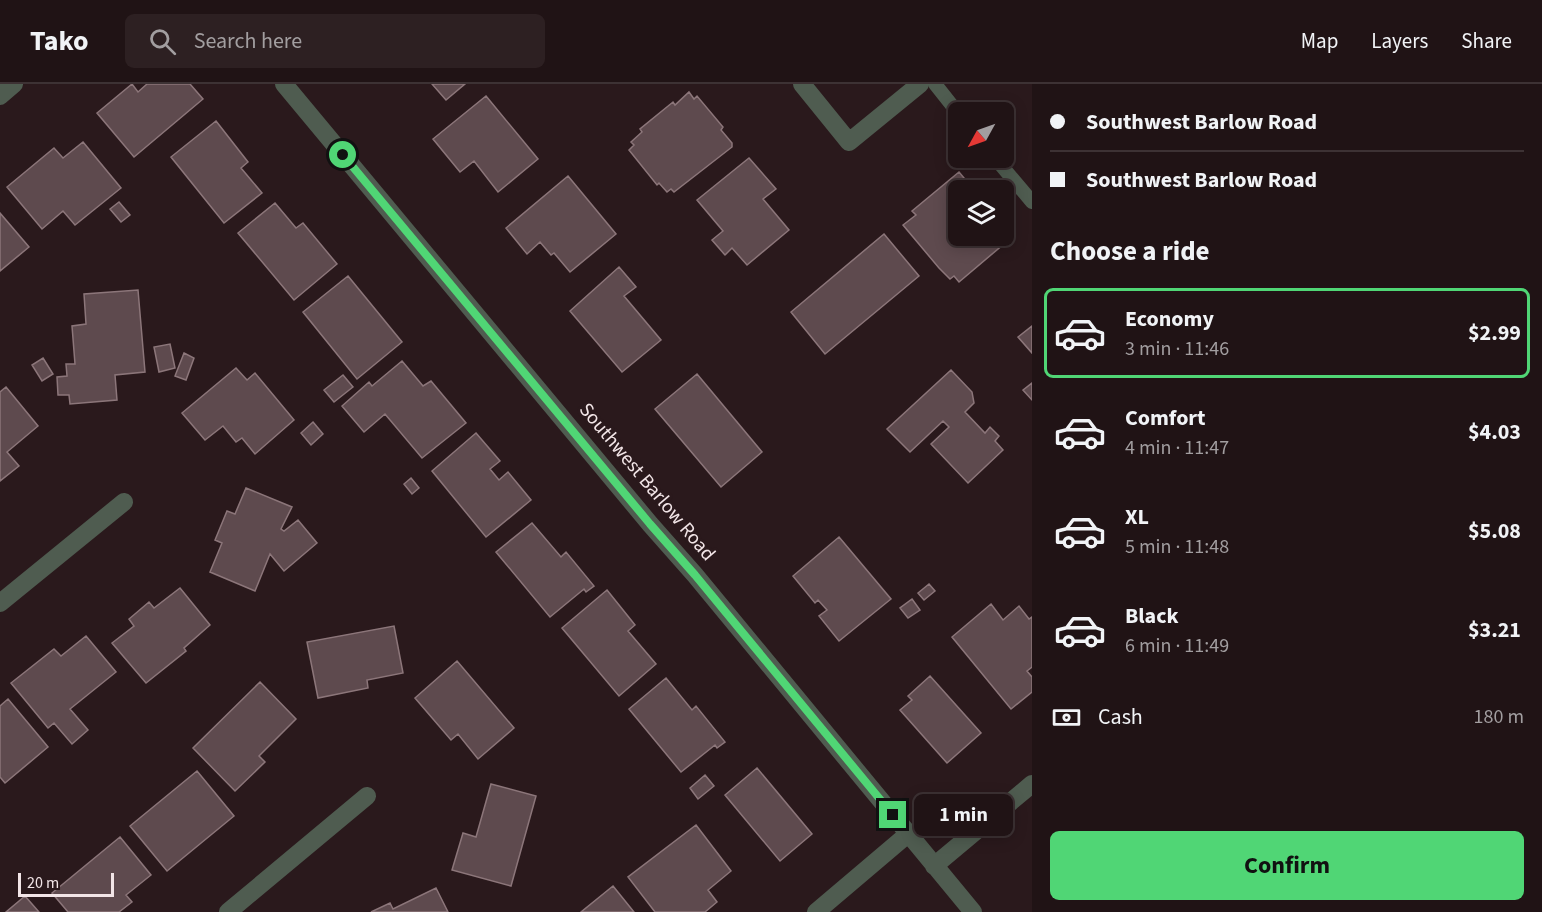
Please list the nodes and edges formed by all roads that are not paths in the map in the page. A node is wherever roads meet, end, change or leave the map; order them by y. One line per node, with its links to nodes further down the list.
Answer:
1 (14, 84): 6 (street)
2 (284, 84): 14 (street, Southwest Barlow Road)
3 (801, 84): 4 (street)
4 (920, 84)
5 (935, 84): 7 (lane)
6 (0, 96)
7 (949, 102)
8 (1003, 168): 9 (lane)
9 (1032, 202)
10 (124, 502): 11 (street)
11 (0, 603)
12 (1032, 784): 15 (street)
13 (367, 796): 16 (street)
14 (908, 834): 15 (street, Southwest Barlow Road); 17 (street)
15 (934, 866): 18 (street, Southwest Barlow Road)
16 (228, 912)
17 (816, 912)
18 (973, 912)

